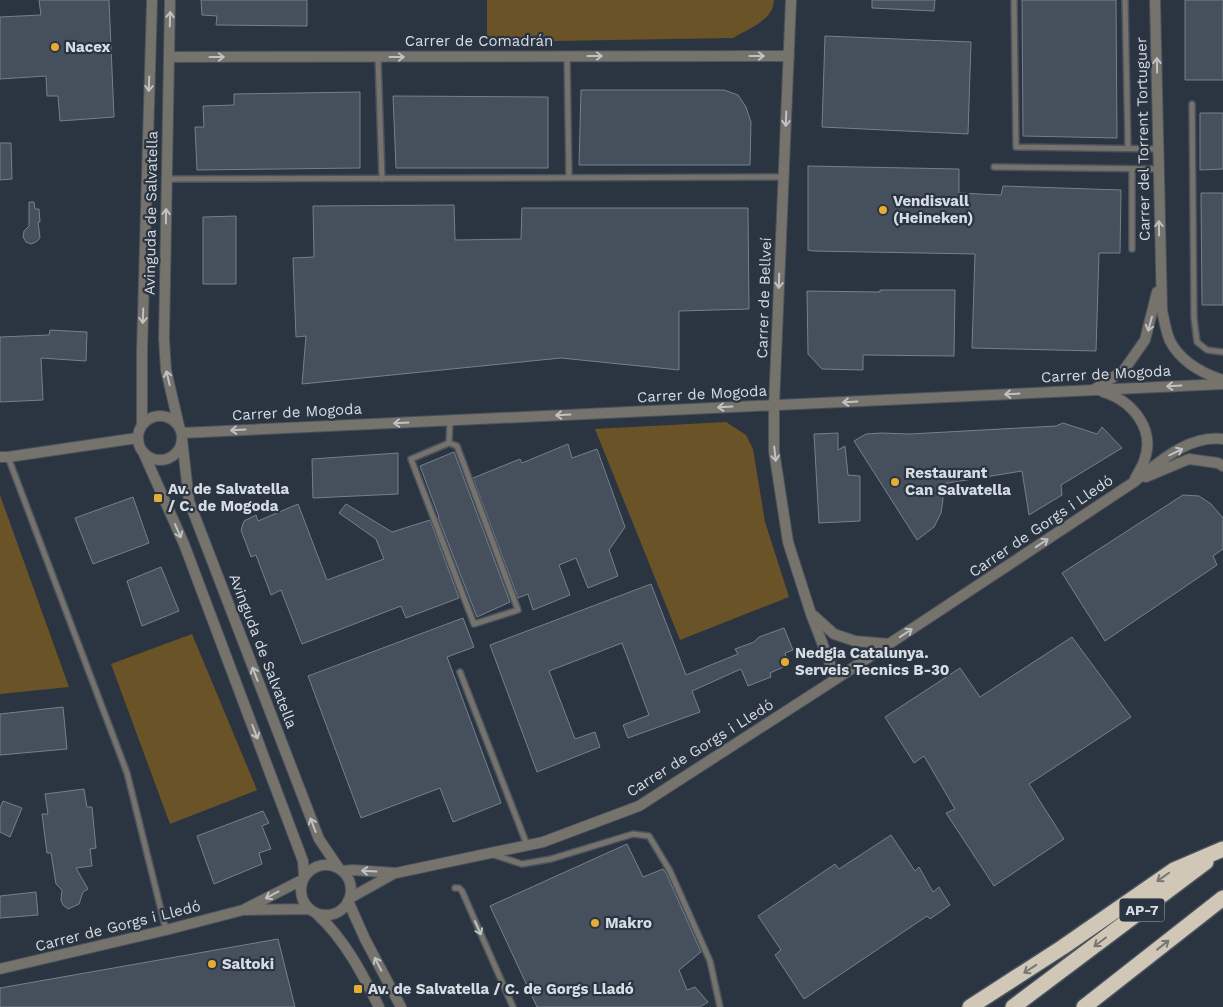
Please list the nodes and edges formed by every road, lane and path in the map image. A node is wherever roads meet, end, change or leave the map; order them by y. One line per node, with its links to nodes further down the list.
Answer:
1 (152, 0): 29 (street, Avinguda de Salvatella, one-way to 29)
2 (170, 0): 9 (street, Avinguda de Salvatella, one-way to 2)
3 (791, 0): 8 (street, Carrer de Bellveí)
4 (1014, 0): 12 (lane)
5 (1125, 0): 12 (lane)
6 (1156, 0): 13 (street, Carrer del Torrent Tortuguer, one-way to 6)
7 (567, 56): 8 (street, Carrer de Comadrán, one-way to 8); 10 (street, Carrer de Comadrán, one-way to 7); 18 (lane)
8 (789, 56): 17 (street, Carrer de Bellveí, one-way to 17)
9 (169, 57): 10 (street, Carrer de Comadrán, one-way to 10); 20 (street, Avinguda de Salvatella)
10 (378, 57): 19 (lane)
11 (1192, 104): 23 (lane)
12 (1128, 148): 13 (lane)
13 (1158, 149): 16 (street, Carrer del Torrent Tortuguer)
14 (994, 168): 15 (lane)
15 (1132, 169): 16 (lane); 21 (lane)
16 (1158, 169): 22 (street, Carrer del Torrent Tortuguer, one-way to 16)
17 (784, 177): 18 (lane); 27 (street, Carrer de Bellveí, one-way to 27)
18 (568, 178): 19 (lane)
19 (382, 179): 20 (lane)
20 (166, 180): 30 (street, Avinguda de Salvatella, one-way to 20)
21 (1132, 249)
22 (1160, 276): 24 (street, Carrer del Torrent Tortuguer); 26 (street, Carrer del Torrent Tortuguer, one-way to 26)
23 (1223, 352)
24 (1223, 380)
25 (1223, 384): 26 (street, Carrer de Mogoda, one-way to 26)
26 (1094, 390): 27 (street, Carrer de Mogoda, one-way to 27); 37 (street, Carrer de Gorgs i Lledó)
27 (774, 405): 28 (street, Carrer de Mogoda, one-way to 28); 38 (street, Carrer de Bellveí, one-way to 38)
28 (450, 420): 30 (street, Carrer de Mogoda, one-way to 30); 33 (lane)
29 (142, 424): 30 (street); 31 (street)
30 (181, 433): 34 (street); 45 (street, Avinguda de Salvatella, one-way to 30)
31 (137, 438): 34 (street); 35 (street)
32 (1223, 439): 37 (street, Carrer de Gorgs i Lledó, one-way to 32)
33 (449, 443): 33 (lane)
34 (144, 454): 47 (street, one-way to 47)
35 (4, 457): 53 (lane)
36 (1223, 466): 37 (street, Carrer de Gorgs i Lledó)
37 (1134, 482): 39 (street, Carrer de Gorgs i Lledó, one-way to 37)
38 (811, 614): 39 (street); 41 (street, Carrer de Bellveí)
39 (889, 644): 41 (street, Carrer de Gorgs i Lledó)
40 (460, 672): 42 (lane)
41 (836, 679): 42 (street, Carrer de Gorgs i Lledó)
42 (527, 845): 44 (street, Carrer de Gorgs i Lledó)
43 (1223, 849): 59 (highway, one-way to 59); 60 (highway, AP-7, one-way to 60)
44 (489, 853): 46 (street, Carrer de Gorgs i Lledó); 58 (lane)
45 (340, 869): 46 (street, Carrer de Gorgs i Lledó, one-way to 45); 47 (street); 50 (street)
46 (396, 873): 50 (street, Carrer de Gorgs i Lledó)
47 (303, 878): 51 (street, Carrer de Gorgs i Lledó, one-way to 51); 52 (street)
48 (455, 888): 57 (lane, one-way to 57)
49 (1223, 898): 61 (highway, AP-7, one-way to 49)
50 (349, 900): 52 (street); 56 (street, one-way to 50)
51 (242, 910): 52 (street, Carrer de Gorgs i Lledó); 53 (street, Carrer de Gorgs i Lledó)
52 (313, 911): 55 (street)
53 (166, 930): 54 (street, Carrer de Gorgs i Lledó)
54 (0, 969)
55 (379, 1007)
56 (401, 1007)
57 (513, 1007)
58 (720, 1007)
59 (970, 1007)
60 (1013, 1007)
61 (1084, 1007)

